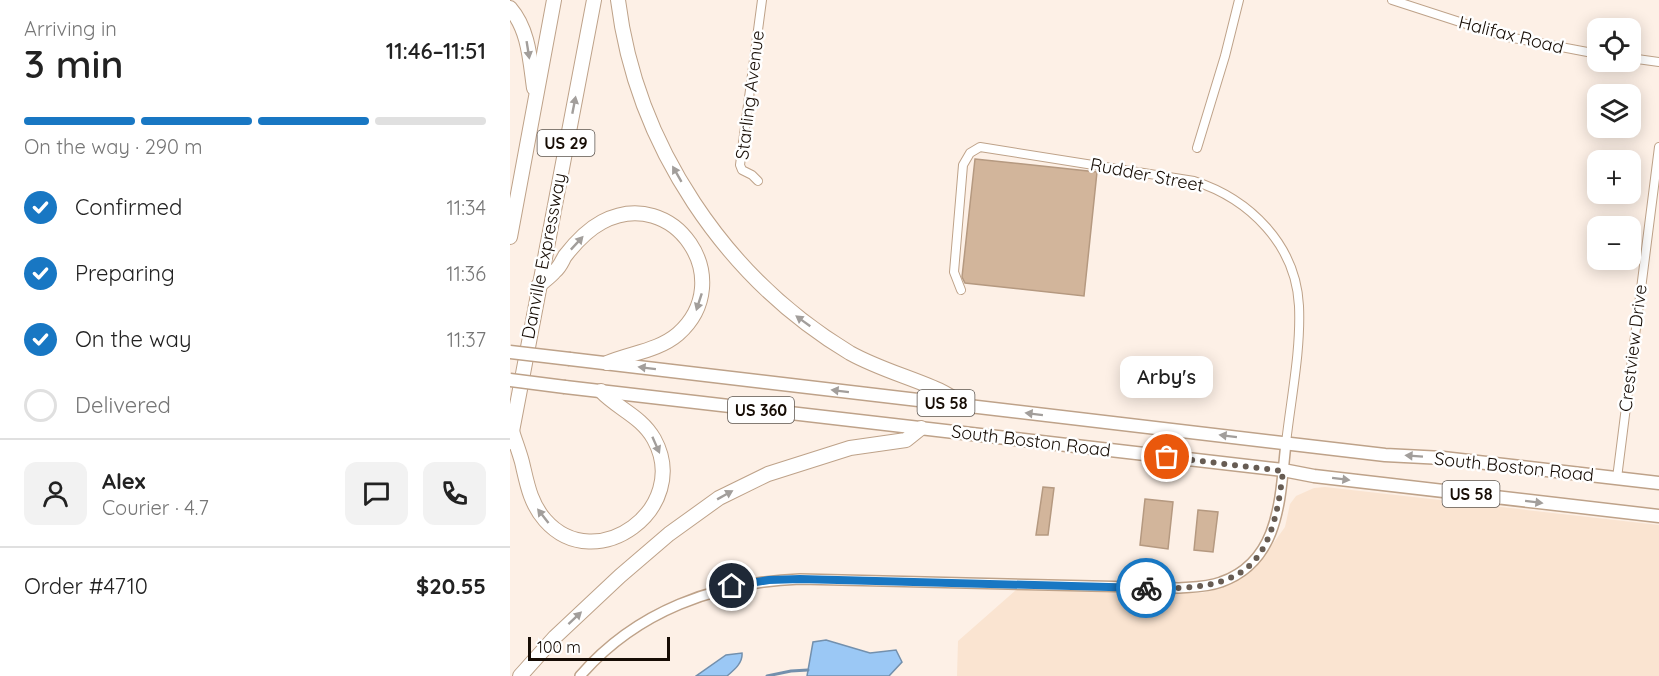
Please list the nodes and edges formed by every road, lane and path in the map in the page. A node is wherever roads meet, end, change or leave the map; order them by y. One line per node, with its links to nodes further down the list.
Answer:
1 (554, 0): 11 (highway, Danville Expressway / US 29)
2 (594, 0): 16 (highway, Danville Expressway / US 29, one-way to 2)
3 (618, 0): 22 (highway, one-way to 3)
4 (762, 0): 14 (street, Starling Avenue)
5 (1239, 0): 13 (street)
6 (1392, 0): 8 (street, Halifax Road)
7 (510, 8): 11 (highway, one-way to 11)
8 (1587, 52)
9 (1641, 60): 10 (street)
10 (1659, 62)
11 (536, 96): 15 (highway, Danville Expressway / US 29)
12 (1659, 147): 27 (street, Crestview Drive)
13 (1197, 148)
14 (758, 181)
15 (510, 237)
16 (538, 286): 19 (highway, one-way to 19); 24 (highway, Danville Expressway / US 29)
17 (961, 290): 25 (street, Rudder Street)
18 (510, 352): 19 (highway, South Boston Road / US 58, bridge)
19 (607, 363): 22 (highway, South Boston Road / US 58, one-way to 19)
20 (510, 380): 21 (highway, South Boston Road / US 360, bridge)
21 (601, 391): 23 (highway, South Boston Road / US 360); 24 (highway, one-way to 24)
22 (966, 406): 25 (highway, South Boston Road / US 58, one-way to 22)
23 (921, 428): 26 (highway, South Boston Road / US 58); 30 (highway, US 58, one-way to 23)
24 (511, 437)
25 (1286, 443): 26 (street); 27 (highway, South Boston Road / US 58, one-way to 25)
26 (1283, 471): 29 (highway, South Boston Road / US 58, one-way to 29); 31 (street)
27 (1617, 478): 28 (highway, South Boston Road / US 58)
28 (1659, 483)
29 (1659, 516)
30 (520, 676)
31 (580, 676)

